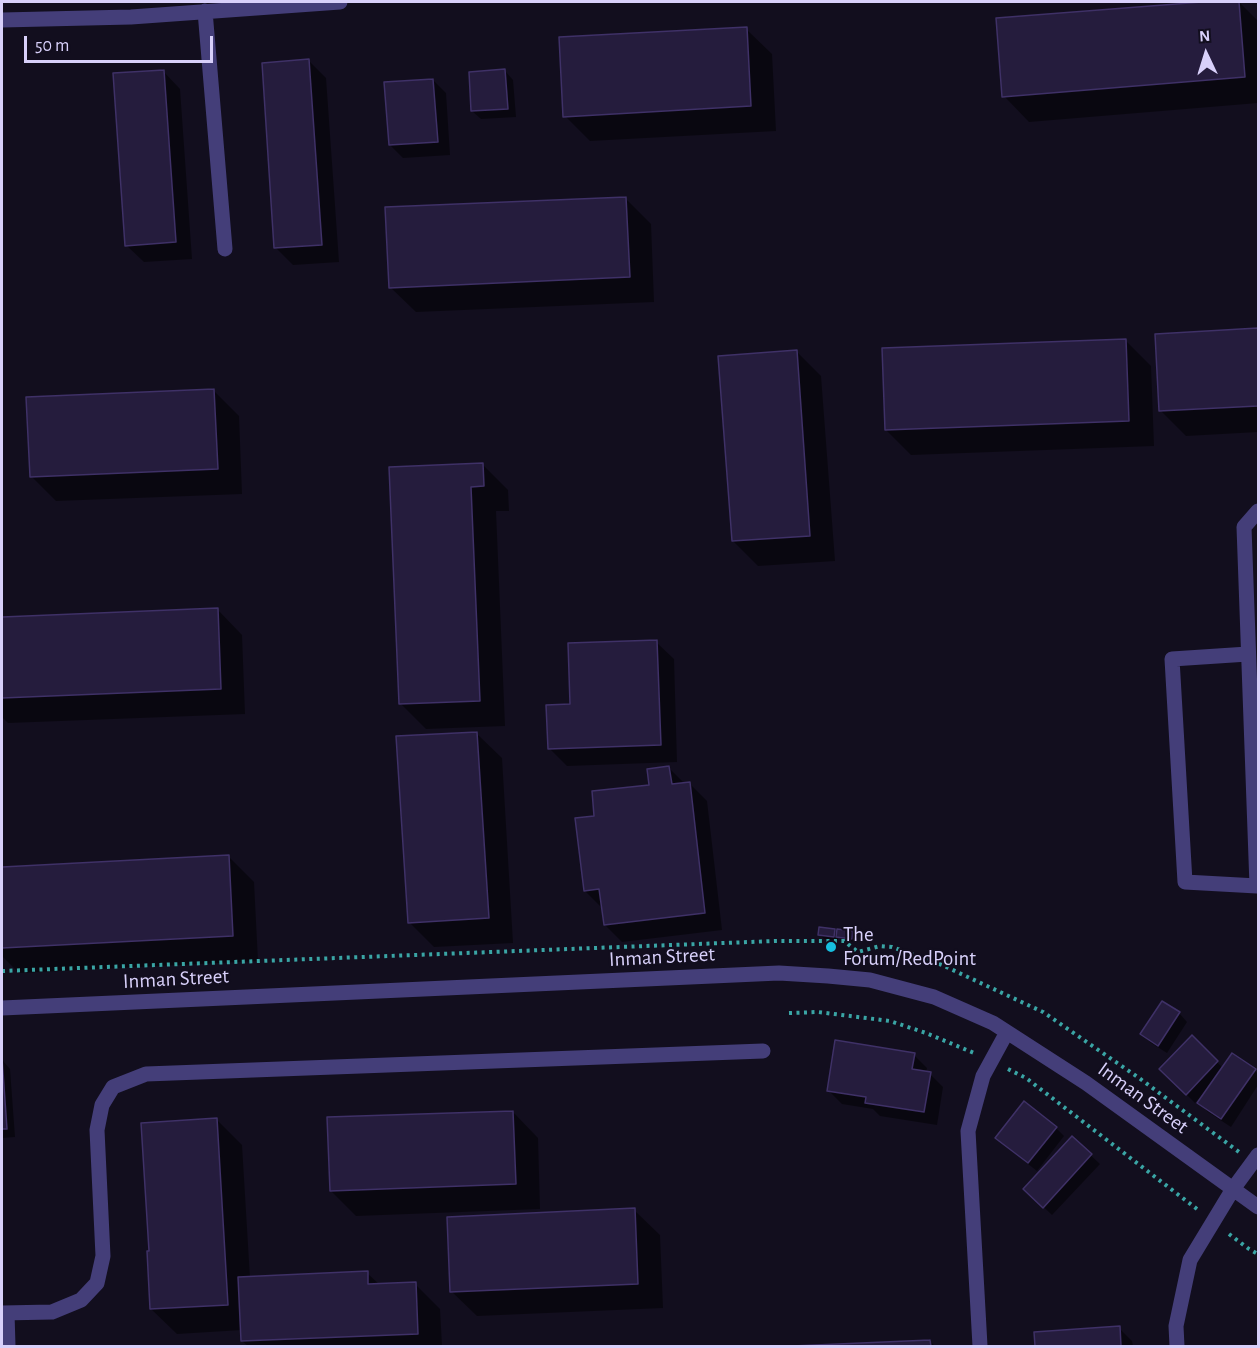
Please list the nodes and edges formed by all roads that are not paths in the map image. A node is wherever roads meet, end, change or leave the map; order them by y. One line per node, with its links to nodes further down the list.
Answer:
1 (340, 2): 3 (street)
2 (152, 8): 3 (street); 4 (street)
3 (205, 11): 5 (street)
4 (2, 20)
5 (225, 249)
6 (1258, 511): 7 (street)
7 (1248, 654): 8 (street); 8 (street)
8 (1258, 886)
9 (2, 1008): 10 (street, Inman Street)
10 (1007, 1032): 13 (street, Inman Street); 17 (street)
11 (763, 1051): 15 (street)
12 (1258, 1155): 13 (street)
13 (1233, 1189): 14 (street, Inman Street); 18 (street)
14 (1258, 1207)
15 (4, 1313): 16 (street)
16 (8, 1347)
17 (980, 1347)
18 (1177, 1347)

